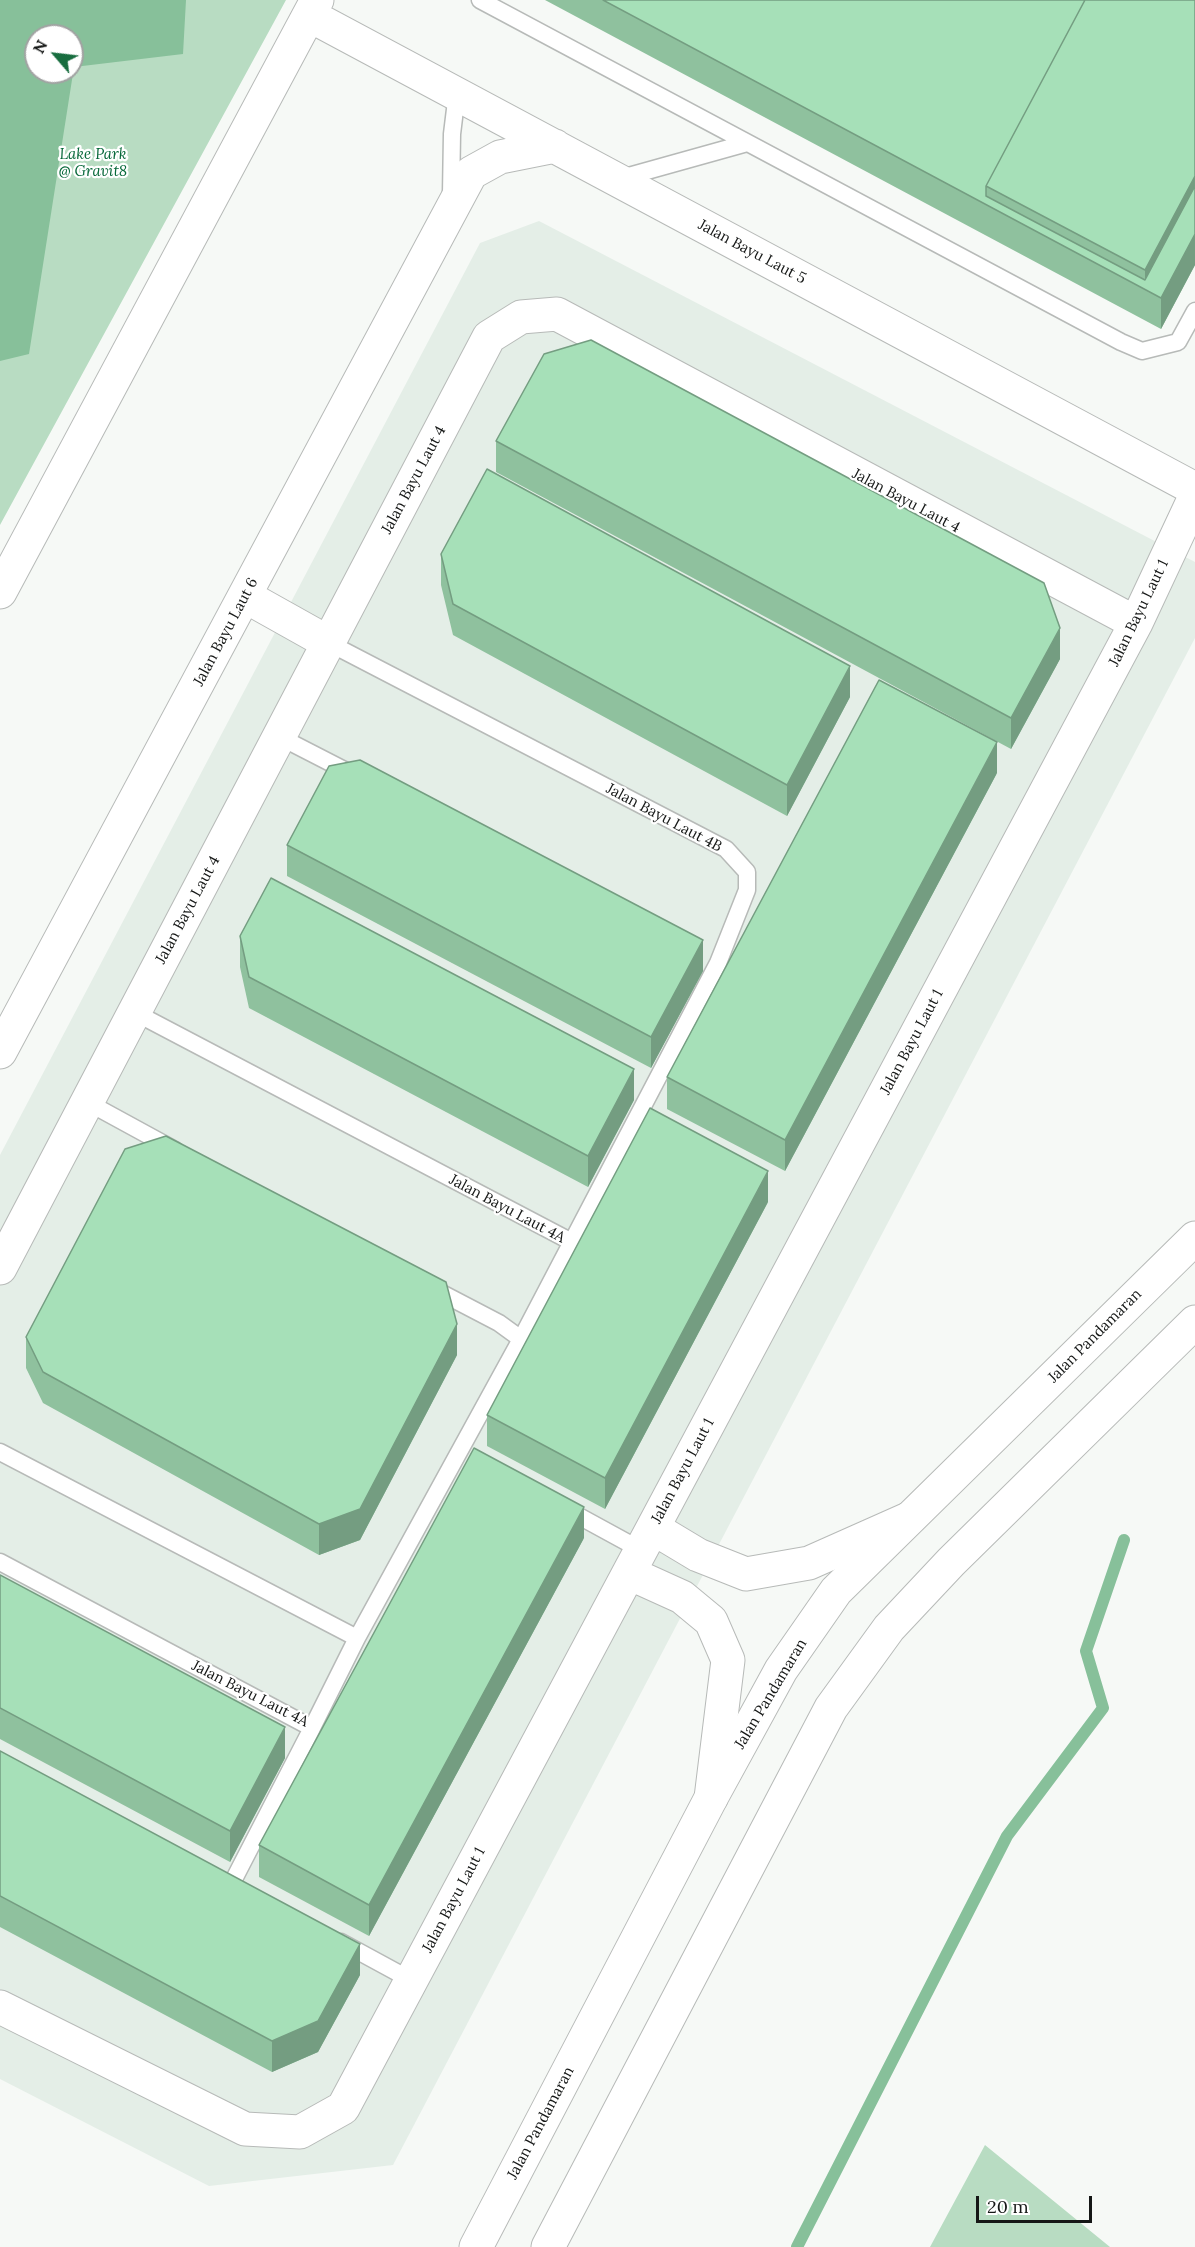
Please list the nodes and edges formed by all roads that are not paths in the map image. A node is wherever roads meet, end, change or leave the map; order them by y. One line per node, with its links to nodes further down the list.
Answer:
1 (480, 0): 4 (lane)
2 (313, 7): 3 (street, Jalan Bayu Laut 5); 11 (street)
3 (457, 93): 5 (street, Jalan Bayu Laut 5); 7 (lane, Jalan Bayu Laut 6)
4 (747, 143): 6 (lane); 8 (lane)
5 (555, 146): 6 (street, Jalan Bayu Laut 5); 7 (street, Jalan Bayu Laut 6)
6 (618, 180): 9 (street, Jalan Bayu Laut 5)
7 (450, 210): 12 (street, Jalan Bayu Laut 6)
8 (1195, 311)
9 (1195, 489)
10 (1195, 497): 13 (street, Jalan Bayu Laut 1)
11 (0, 592)
12 (245, 596): 14 (street, Jalan Bayu Laut 4B); 18 (street, Jalan Bayu Laut 6)
13 (1136, 623): 14 (street, Jalan Bayu Laut 4); 32 (street, Jalan Bayu Laut 1)
14 (328, 643): 15 (street, Jalan Bayu Laut 4); 22 (lane, Jalan Bayu Laut 4B)
15 (280, 737): 16 (lane); 17 (street, Jalan Bayu Laut 4)
16 (374, 785)
17 (134, 1012): 19 (street, Jalan Bayu Laut 4); 22 (lane, Jalan Bayu Laut 4A)
18 (0, 1052)
19 (87, 1102): 20 (lane); 23 (street, Jalan Bayu Laut 4)
20 (191, 1158)
21 (1195, 1238): 31 (street, Jalan Pandamaran)
22 (570, 1241): 26 (lane, Jalan Bayu Laut 4A)
23 (0, 1268)
24 (419, 1281): 26 (lane)
25 (1195, 1322): 42 (street)
26 (521, 1339): 27 (lane, Jalan Bayu Laut 4A)
27 (458, 1450): 29 (lane); 34 (lane, Jalan Bayu Laut 4A)
28 (0, 1452): 34 (lane)
29 (478, 1461)
30 (549, 1500): 32 (lane)
31 (910, 1518): 32 (street); 36 (street, Jalan Pandamaran)
32 (641, 1550): 36 (street); 39 (street, Jalan Bayu Laut 1)
33 (0, 1562): 35 (lane, Jalan Bayu Laut 4A)
34 (357, 1638): 35 (lane, Jalan Bayu Laut 4A)
35 (312, 1728): 37 (lane)
36 (711, 1798): 41 (street, Jalan Pandamaran)
37 (252, 1893)
38 (321, 1931): 39 (lane)
39 (411, 1980): 40 (street, Jalan Bayu Laut 1)
40 (0, 2007)
41 (476, 2247)
42 (548, 2247)

